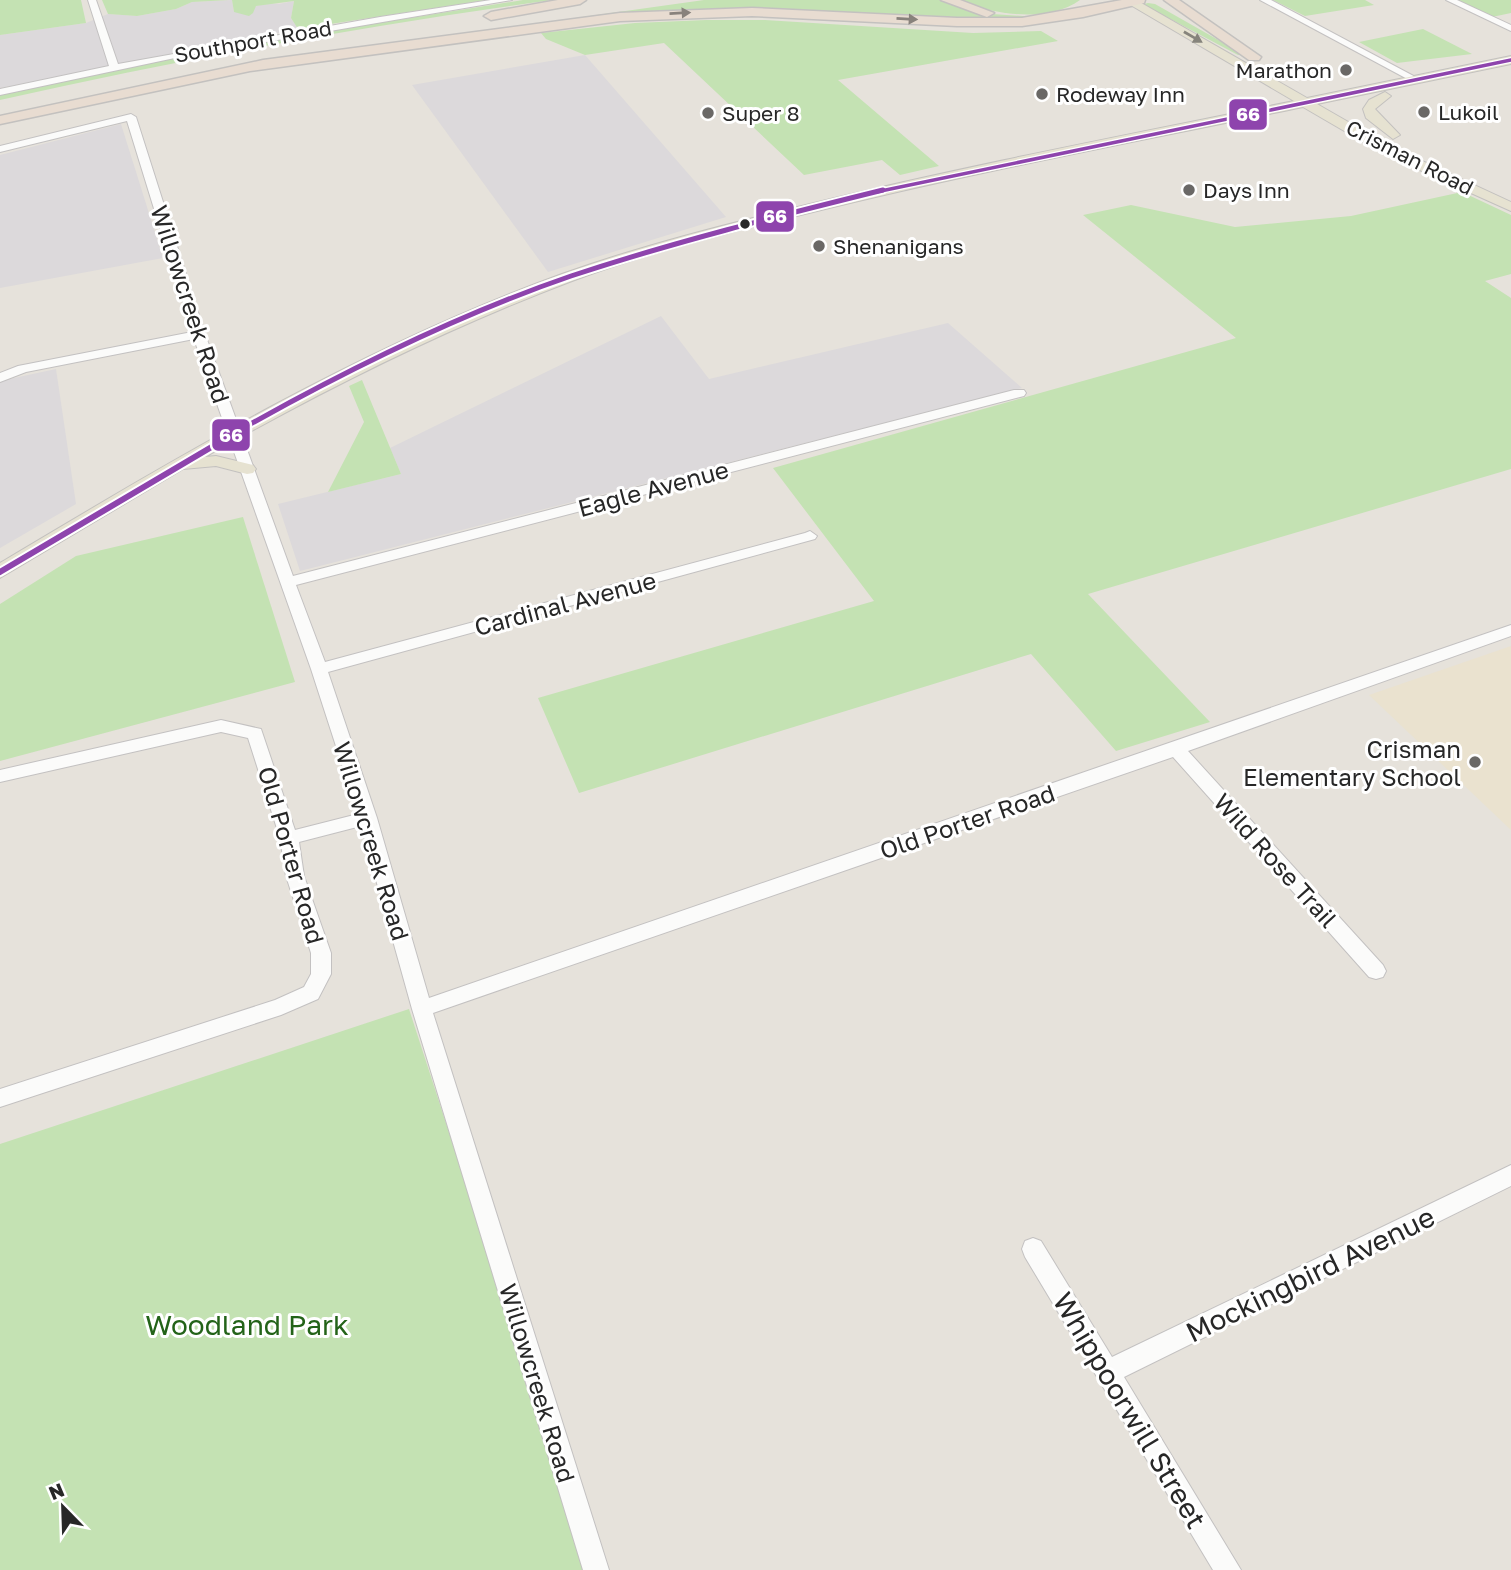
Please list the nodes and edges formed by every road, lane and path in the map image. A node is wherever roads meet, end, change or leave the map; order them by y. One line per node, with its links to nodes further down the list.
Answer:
1 (92, 0): 16 (street)
2 (508, 0): 16 (street, Southport Road)
3 (676, 0): 17 (highway)
4 (947, 0): 11 (highway)
5 (1156, 0): 15 (main road, Crisman Road)
6 (1170, 0): 15 (highway)
7 (1264, 0): 19 (street)
8 (1450, 0): 13 (street)
9 (585, 1): 25 (highway)
10 (1134, 1): 11 (highway); 12 (main road, Crisman Road)
11 (1085, 6): 12 (highway); 17 (highway, one-way to 11)
12 (1154, 15): 15 (main road, Crisman Road, one-way to 15)
13 (1511, 28)
14 (1511, 60): 19 (main road)
15 (1258, 64): 23 (main road, Crisman Road); 26 (main road)
16 (114, 66): 21 (street, Southport Road)
17 (248, 67): 27 (highway)
18 (1511, 69): 22 (main road)
19 (1416, 80): 20 (main road)
20 (1365, 90): 23 (main road); 23 (main road, Crisman Road)
21 (0, 92)
22 (1385, 96): 24 (main road); 32 (main road)
23 (1318, 103): 24 (main road); 26 (main road); 30 (main road); 31 (main road, Crisman Road)
24 (1340, 105): 32 (main road, Crisman Road)
25 (0, 107)
26 (1246, 115): 35 (main road)
27 (0, 120)
28 (1292, 121): 30 (main road)
29 (1310, 121): 31 (main road)
30 (1236, 126): 35 (main road)
31 (1354, 130): 36 (main road, Crisman Road)
32 (1401, 140): 34 (main road, Crisman Road)
33 (0, 149): 37 (street, Willowcreek Road)
34 (1511, 199)
35 (817, 207): 40 (main road)
36 (1511, 207)
37 (200, 334): 38 (street); 40 (street, Willowcreek Road)
38 (0, 378)
39 (1019, 393): 45 (street, Eagle Avenue)
40 (233, 432): 41 (street, Willowcreek Road); 42 (main road)
41 (247, 469): 42 (main road); 45 (street, Willowcreek Road)
42 (167, 471): 44 (main road)
43 (810, 536): 47 (street, Cardinal Avenue)
44 (0, 572)
45 (288, 582): 47 (street, Willowcreek Road)
46 (1511, 630): 48 (street, Old Porter Road)
47 (319, 669): 50 (street, Willowcreek Road)
48 (1176, 749): 52 (street, Wild Rose Trail); 53 (street, Old Porter Road)
49 (0, 776): 51 (street, Old Porter Road)
50 (368, 818): 51 (street); 53 (street, Willowcreek Road)
51 (289, 838): 54 (street, Old Porter Road)
52 (1376, 971)
53 (422, 1009): 58 (street, Willowcreek Road)
54 (0, 1098)
55 (1511, 1175): 57 (street, Mockingbird Avenue)
56 (1033, 1249): 57 (street, Whippoorwill Street)
57 (1108, 1373): 59 (street, Whippoorwill Street)
58 (596, 1570)
59 (1228, 1570)

